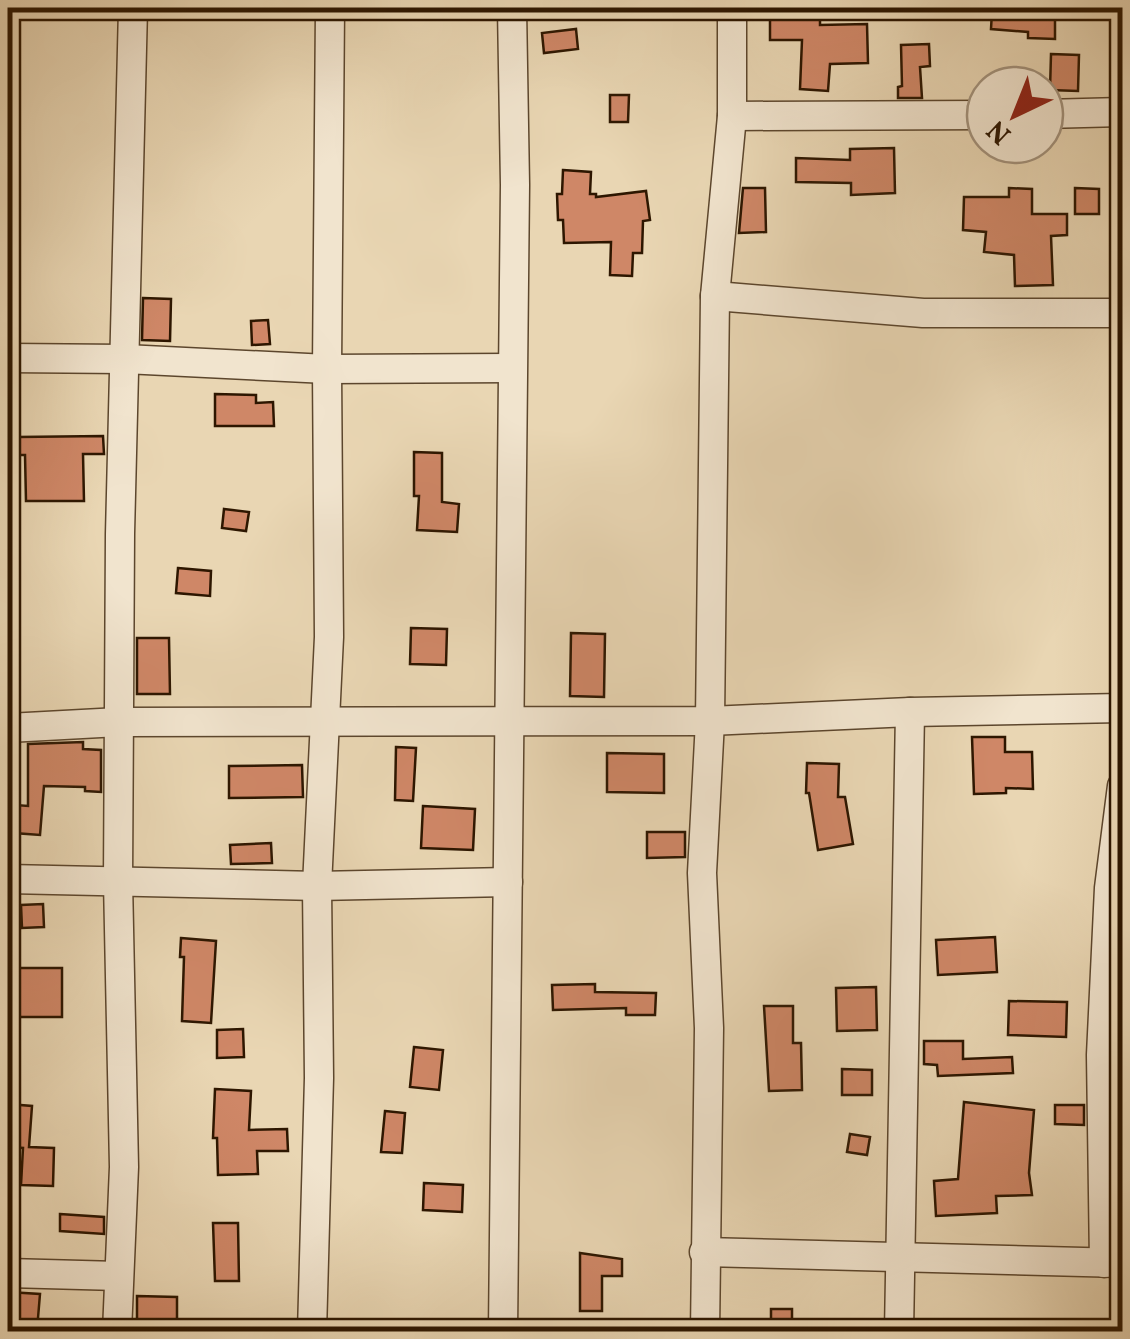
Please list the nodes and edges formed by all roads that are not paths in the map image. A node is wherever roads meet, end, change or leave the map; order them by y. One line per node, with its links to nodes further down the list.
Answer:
1 (133, 8): 12 (street)
2 (330, 8): 13 (street)
3 (512, 8): 14 (street)
4 (732, 8): 7 (street)
5 (1122, 112): 6 (street)
6 (1065, 113)
7 (732, 116): 8 (street); 9 (street)
8 (965, 116)
9 (715, 296): 10 (street); 19 (street)
10 (1122, 313)
11 (8, 358): 12 (street)
12 (125, 359): 13 (street); 20 (street)
13 (327, 368): 14 (street); 17 (street)
14 (512, 368): 18 (street)
15 (1122, 708): 16 (street)
16 (910, 712): 19 (street); 28 (street)
17 (327, 720): 18 (street); 20 (street); 26 (street)
18 (509, 721): 19 (street); 25 (street)
19 (710, 721): 27 (street)
20 (119, 722): 21 (street); 24 (street)
21 (8, 728)
22 (1122, 786): 29 (street)
23 (8, 879): 24 (street)
24 (118, 881): 26 (street); 31 (street)
25 (508, 882): 26 (street); 34 (street)
26 (317, 886): 33 (street)
27 (704, 1252): 28 (street); 35 (street)
28 (901, 1257): 29 (street); 36 (street)
29 (1114, 1263)
30 (8, 1273): 31 (street)
31 (118, 1276): 32 (street)
32 (116, 1332)
33 (312, 1332)
34 (503, 1332)
35 (705, 1332)
36 (899, 1332)

